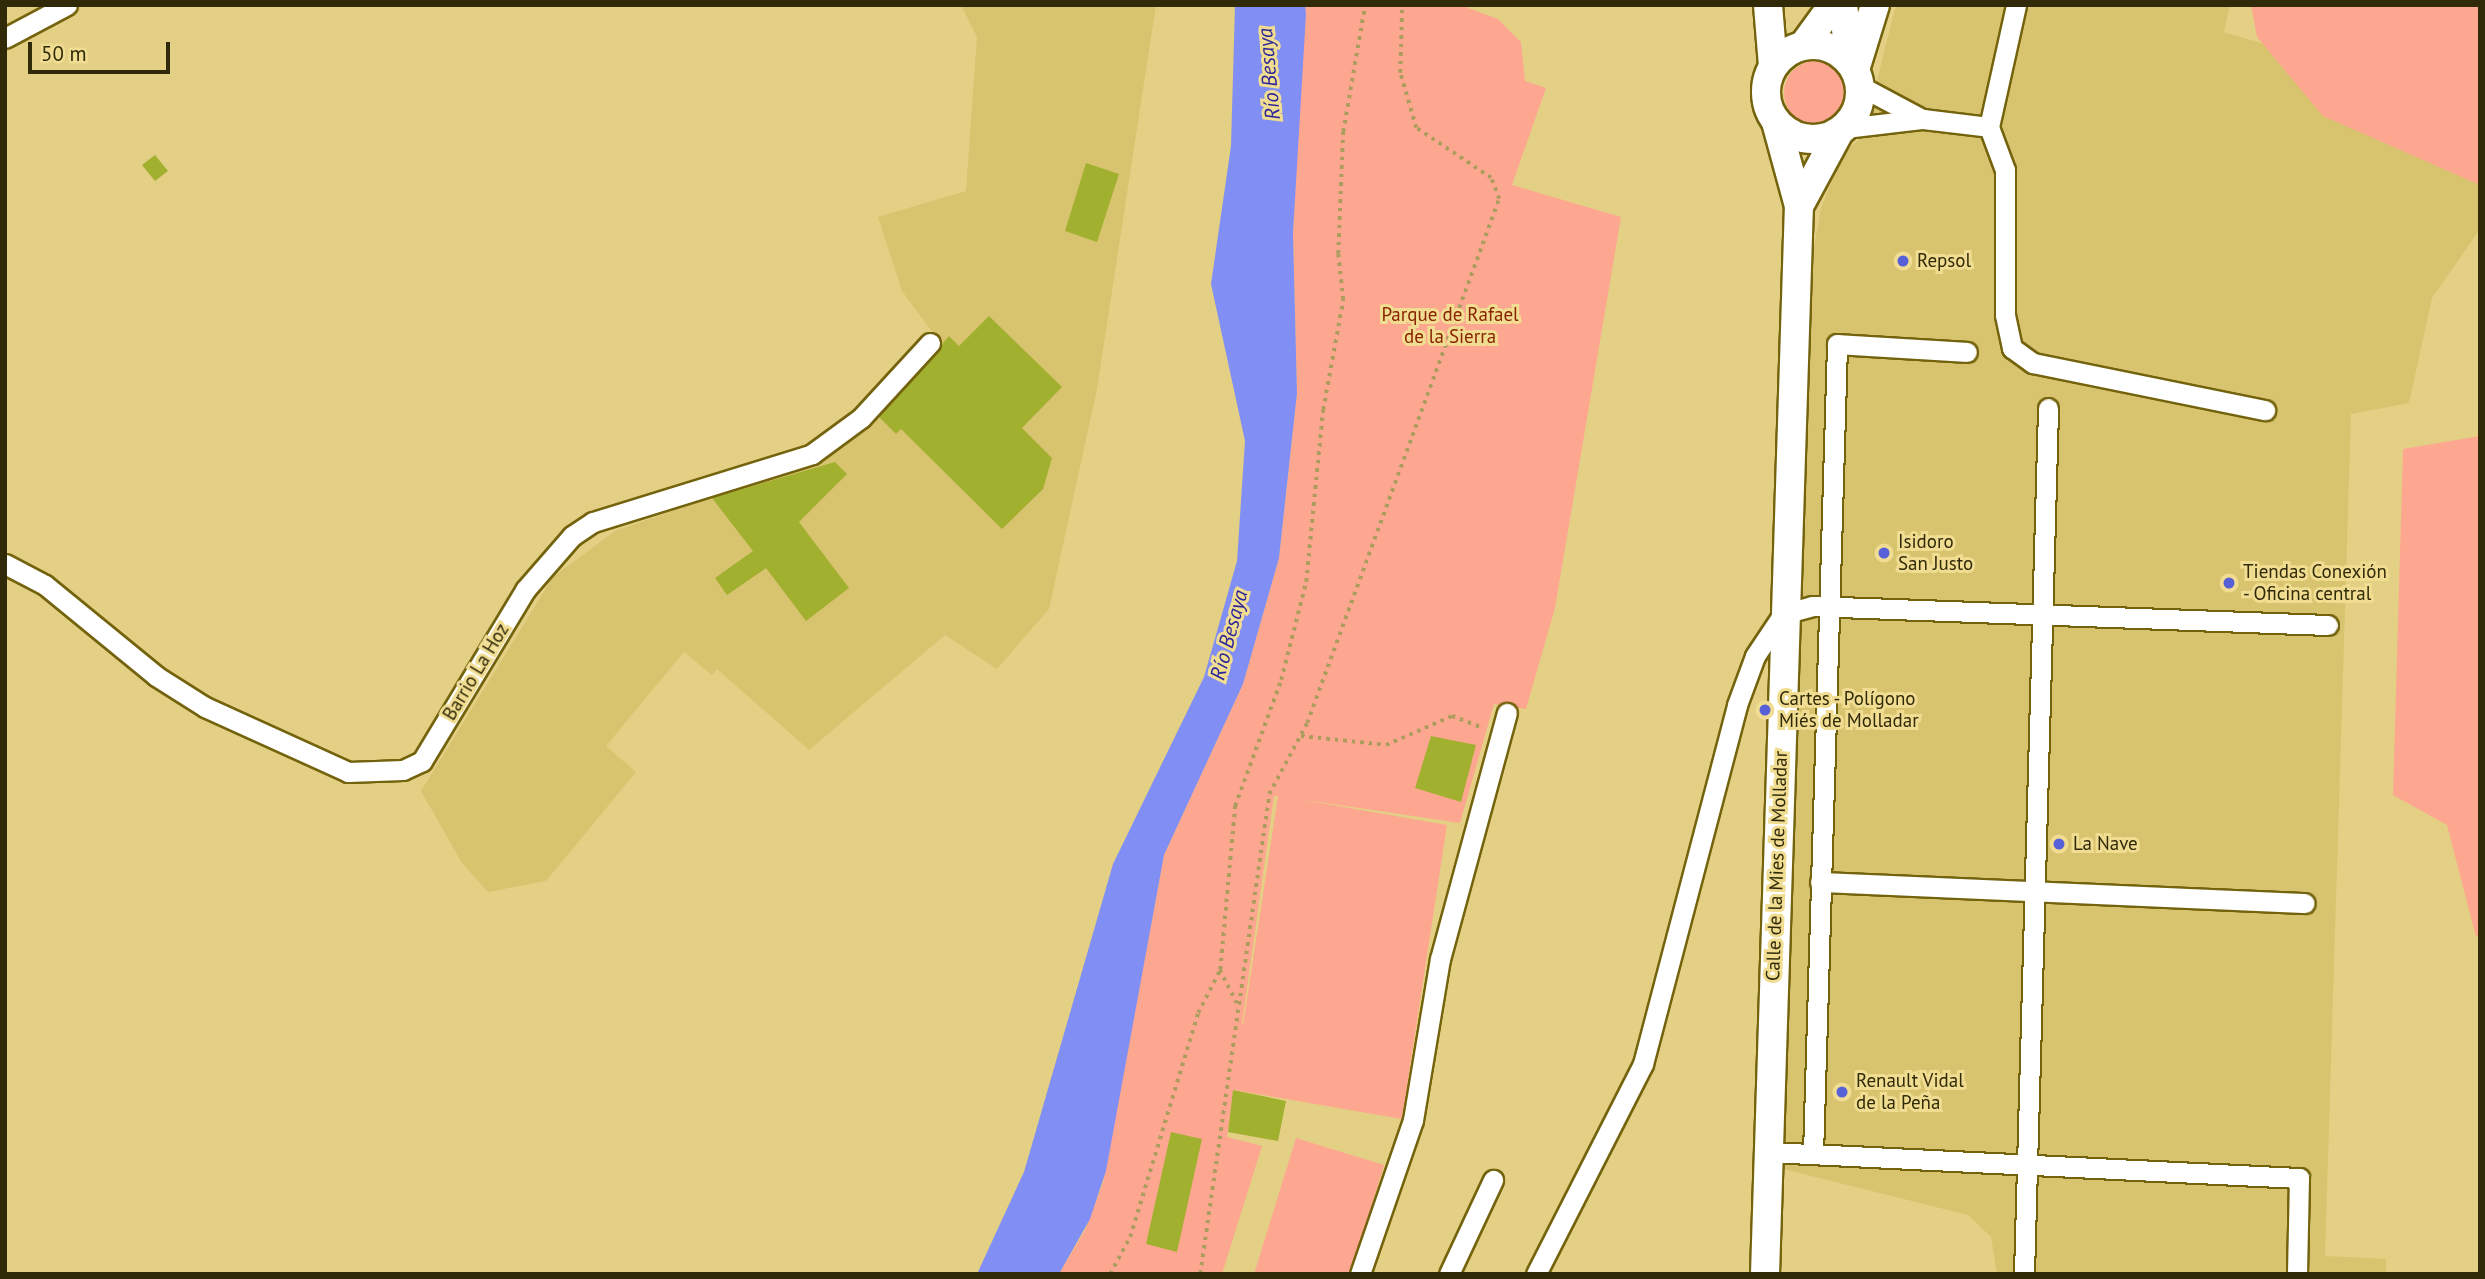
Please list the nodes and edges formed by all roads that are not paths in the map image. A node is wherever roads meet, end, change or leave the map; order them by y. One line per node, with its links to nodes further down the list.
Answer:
1 (67, 5): 7 (street)
2 (1768, 5): 9 (highway)
3 (1833, 5): 8 (highway)
4 (1843, 5): 10 (highway)
5 (1875, 5): 10 (highway)
6 (2015, 5): 13 (street)
7 (5, 38)
8 (1803, 46): 9 (highway); 10 (highway)
9 (1773, 66): 12 (highway)
10 (1855, 73): 11 (street); 14 (highway)
11 (1923, 120): 13 (street); 14 (street)
12 (1776, 122): 14 (highway); 15 (highway, Calle de la Mies de Molladar)
13 (1989, 127): 19 (street)
14 (1842, 130): 15 (highway, Calle de la Mies de Molladar)
15 (1800, 206): 22 (highway, Calle de la Mies de Molladar)
16 (930, 343): 20 (street, Barrio La Hoz)
17 (1967, 352): 21 (street)
18 (2048, 408): 23 (street)
19 (2265, 410)
20 (5, 564)
21 (1828, 607): 22 (street); 23 (street); 26 (street)
22 (1783, 614): 29 (highway, Calle de la Mies de Molladar); 35 (street)
23 (2042, 614): 24 (street); 27 (street)
24 (2328, 625)
25 (1507, 713): 33 (street)
26 (1820, 882): 27 (street); 30 (street)
27 (2034, 892): 28 (street); 31 (street)
28 (2305, 903)
29 (1769, 1152): 30 (street); 36 (highway, Calle de la Mies de Molladar)
30 (1813, 1154): 31 (street)
31 (2026, 1165): 37 (street); 38 (street)
32 (1493, 1180): 34 (street)
33 (1360, 1274)
34 (1449, 1274)
35 (1536, 1274)
36 (1765, 1274)
37 (2024, 1274)
38 (2297, 1274)

